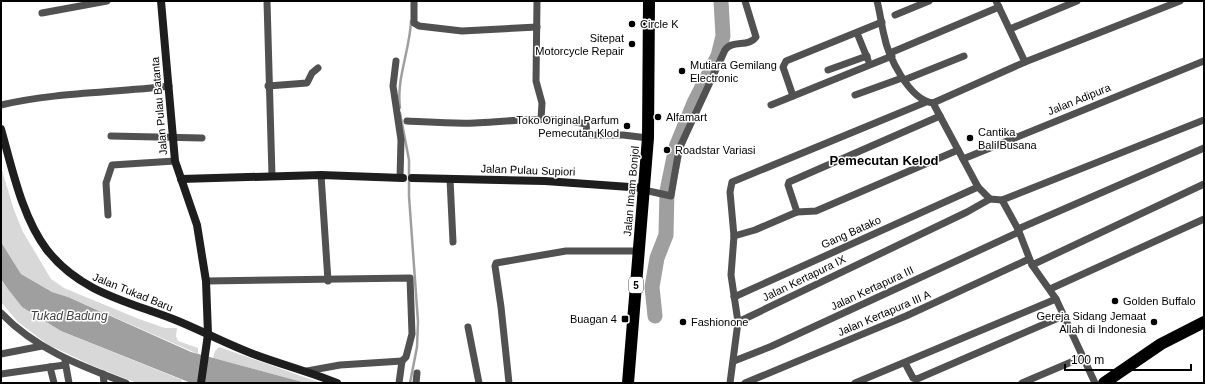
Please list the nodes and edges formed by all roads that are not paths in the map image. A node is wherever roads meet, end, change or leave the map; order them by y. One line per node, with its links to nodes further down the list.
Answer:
1 (107, 1): 13 (street)
2 (161, 1): 29 (street, Jalan Pulau Batanta)
3 (267, 1): 30 (street)
4 (414, 1): 16 (street)
5 (537, 1): 16 (street)
6 (649, 1): 44 (highway, Jalan Imam Bonjol / 5)
7 (746, 1): 57 (street)
8 (877, 1): 15 (street)
9 (929, 1): 14 (street)
10 (1077, 1): 17 (street)
11 (1180, 1): 24 (street)
12 (998, 4): 17 (street); 19 (street)
13 (42, 13)
14 (895, 15)
15 (882, 22): 18 (street); 19 (street)
16 (537, 28): 37 (street)
17 (1010, 29): 24 (street)
18 (857, 32): 20 (street); 32 (street)
19 (891, 55): 25 (street); 28 (street)
20 (867, 56): 25 (street); 27 (street)
21 (964, 56): 28 (street)
22 (396, 61): 51 (street)
23 (1204, 61): 47 (street, Jalan Adipura)
24 (1025, 62): 33 (street)
25 (870, 64): 32 (street)
26 (318, 68): 30 (street)
27 (828, 70)
28 (903, 79): 31 (street); 33 (street)
29 (169, 86): 35 (street); 42 (street, Jalan Pulau Batanta)
30 (268, 86): 50 (street)
31 (854, 95)
32 (793, 96): 34 (street)
33 (929, 102): 36 (street); 64 (street)
34 (770, 105)
35 (1, 106)
36 (940, 116): 46 (street); 60 (street)
37 (541, 119): 39 (street); 44 (street)
38 (1204, 120): 59 (street)
39 (407, 121)
40 (1, 129): 78 (street, Jalan Tukad Baru)
41 (112, 136): 42 (street)
42 (172, 138): 43 (street); 48 (street, Jalan Pulau Batanta)
43 (202, 138)
44 (648, 138): 57 (highway, Jalan Imam Bonjol / 5)
45 (1204, 148): 63 (street, Jalan Kertapura III)
46 (958, 150): 47 (street); 60 (street)
47 (963, 159): 56 (street)
48 (175, 161): 53 (street, Jalan Pulau Batanta); 61 (street)
49 (321, 175): 50 (street); 51 (street); 68 (street)
50 (272, 176): 53 (street)
51 (402, 178): 52 (street)
52 (412, 178): 54 (street, Jalan Pulau Supiori)
53 (181, 179): 69 (street, Jalan Pulau Batanta)
54 (450, 179): 57 (street, Jalan Pulau Supiori); 65 (street)
55 (1204, 184): 67 (street, Jalan Kertapura III A)
56 (978, 187): 58 (street); 71 (street, Gang Batako)
57 (644, 189): 66 (highway, Jalan Imam Bonjol / 5)
58 (990, 199): 59 (street); 75 (street, Jalan Kertapura IX)
59 (1002, 200): 63 (street)
60 (797, 212): 64 (street)
61 (108, 215)
62 (1204, 219): 70 (street)
63 (1018, 231): 67 (street); 84 (street, Jalan Kertapura III)
64 (734, 236): 71 (street)
65 (453, 242)
66 (638, 251): 100 (street); 101 (highway, Jalan Imam Bonjol / 5)
67 (1031, 262): 70 (street); 103 (street, Jalan Kertapura III A)
68 (328, 281): 69 (street); 83 (street)
69 (206, 282): 78 (street, Jalan Pulau Batanta)
70 (1050, 289): 72 (street)
71 (734, 297): 75 (street)
72 (1056, 299): 74 (street); 85 (street)
73 (1, 313): 79 (street)
74 (1064, 316): 81 (street); 85 (street)
75 (738, 322): 84 (street)
76 (1204, 322): 107 (highway)
77 (468, 327): 99 (street)
78 (208, 334): 87 (street, Jalan Tukad Baru); 95 (street, Jalan Pulau Batanta)
79 (42, 346): 80 (street); 82 (street)
80 (1, 354)
81 (1083, 357): 105 (street); 106 (street)
82 (65, 361): 86 (street); 90 (street); 92 (street)
83 (402, 361): 87 (street); 97 (street)
84 (734, 361): 102 (street)
85 (905, 363): 104 (street)
86 (50, 367): 89 (street); 91 (street)
87 (307, 371): 96 (street, Jalan Tukad Baru)
88 (417, 373): 98 (street)
89 (1, 374)
90 (103, 374): 93 (street); 94 (street)
91 (54, 383)
92 (69, 383)
93 (104, 383)
94 (126, 383)
95 (201, 383)
96 (337, 383)
97 (399, 383)
98 (416, 383)
99 (478, 383)
100 (509, 383)
101 (628, 383)
102 (730, 383)
103 (745, 383)
104 (855, 383)
105 (1022, 383)
106 (1095, 383)
107 (1104, 383)

